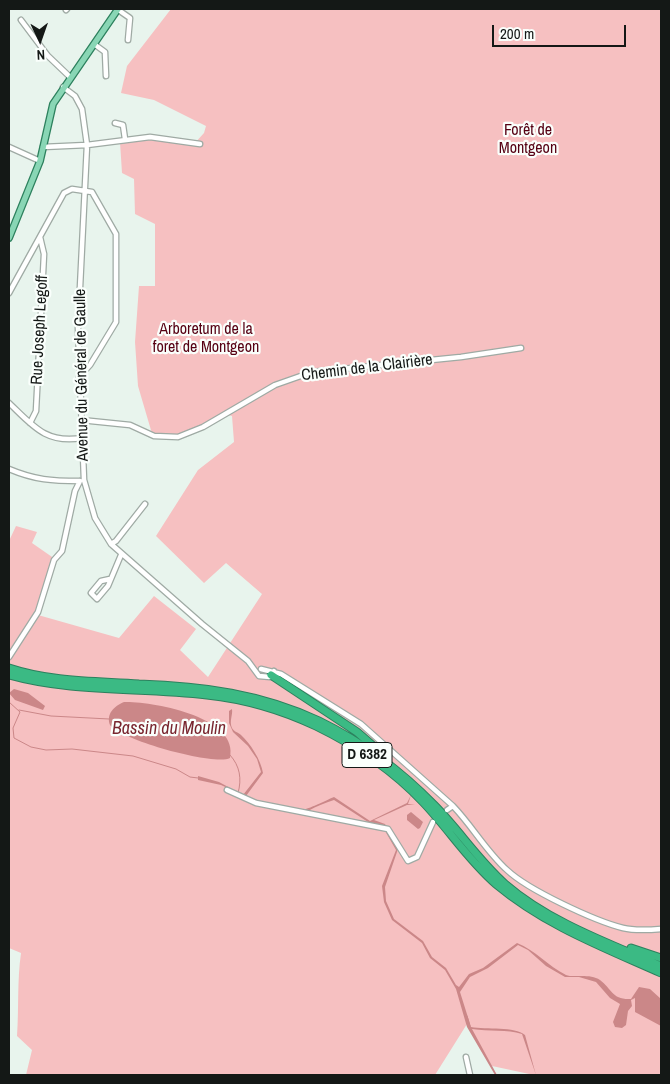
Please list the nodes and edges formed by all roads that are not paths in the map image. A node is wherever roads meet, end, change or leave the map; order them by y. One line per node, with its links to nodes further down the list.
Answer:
1 (117, 9): 3 (street); 4 (main road)
2 (21, 20): 6 (street)
3 (128, 40)
4 (94, 44): 5 (street); 6 (main road)
5 (106, 76)
6 (70, 77): 7 (main road)
7 (63, 87): 11 (street, Avenue du Général de Gaulle); 13 (main road)
8 (115, 123): 9 (street)
9 (126, 139): 10 (street); 11 (street)
10 (200, 144)
11 (87, 145): 13 (street); 15 (street, Avenue du Général de Gaulle)
12 (9, 147): 14 (street)
13 (43, 147): 14 (main road)
14 (40, 161): 17 (main road)
15 (85, 190): 16 (street); 20 (street, Avenue du Général de Gaulle); 20 (street)
16 (40, 237): 18 (street); 23 (street, Rue Joseph Legoff)
17 (9, 238)
18 (9, 293)
19 (521, 348): 22 (street, Chemin de la Clairière)
20 (79, 377): 22 (street, Avenue du Général de Gaulle)
21 (9, 403): 23 (street)
22 (81, 420): 24 (street, Avenue du Général de Gaulle)
23 (30, 423): 24 (street)
24 (82, 438): 27 (street, Avenue du Général de Gaulle)
25 (10, 469): 26 (street); 27 (street)
26 (9, 476)
27 (82, 481): 29 (street, Avenue du Général de Gaulle); 32 (street)
28 (145, 504): 29 (street)
29 (110, 544): 30 (street, Avenue du Général de Gaulle)
30 (122, 555): 31 (street); 33 (street, Avenue du Général de Gaulle)
31 (110, 579): 31 (street)
32 (9, 657)
33 (248, 661): 35 (street); 35 (street)
34 (9, 668): 38 (highway, D 6382)
35 (273, 673): 38 (highway); 39 (street)
36 (9, 674): 44 (highway, D 6382)
37 (227, 790): 41 (street)
38 (435, 806): 43 (highway, D 6382)
39 (453, 806): 40 (street); 42 (street)
40 (447, 810)
41 (433, 822)
42 (661, 929)
43 (600, 939): 45 (highway); 46 (highway, D 6382)
44 (608, 949): 47 (highway, D 6382); 48 (highway)
45 (661, 958)
46 (661, 966)
47 (661, 973)
48 (661, 978)
49 (466, 1057): 50 (street)
50 (470, 1075)

